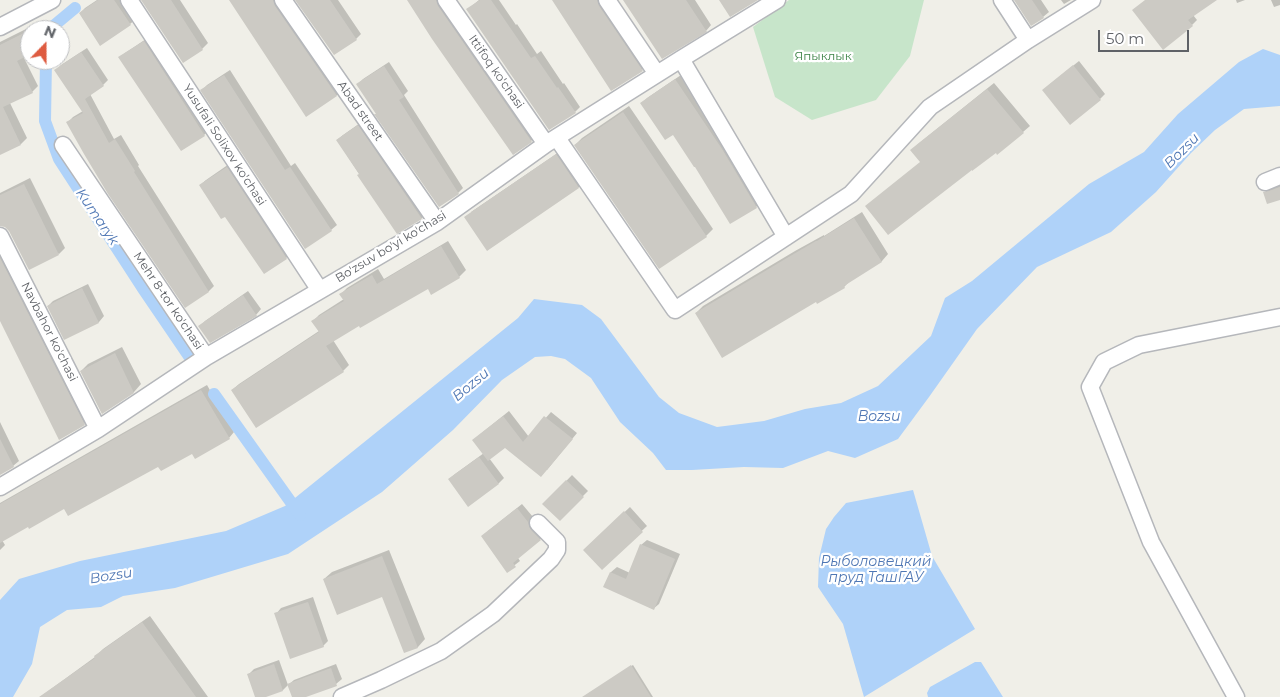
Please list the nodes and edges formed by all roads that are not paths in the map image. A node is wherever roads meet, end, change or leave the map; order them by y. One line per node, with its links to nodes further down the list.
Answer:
1 (52, 0): 9 (street)
2 (128, 0): 18 (street, Yusufali Solixov ko'chasi)
3 (283, 0): 15 (street, Abad street)
4 (446, 0): 13 (street, Ittifoq ko'chasi)
5 (608, 0): 12 (street)
6 (1002, 0): 10 (street)
7 (1092, 0): 10 (street)
8 (773, 1): 11 (street, Bo'zsuv bo'yi ko'chasi)
9 (0, 27)
10 (1028, 40): 17 (street)
11 (681, 59): 12 (street, Bo'zsuv bo'yi ko'chasi); 17 (street)
12 (657, 74): 13 (street, Bo'zsuv bo'yi ko'chasi)
13 (552, 141): 15 (street, Bo'zsuv bo'yi ko'chasi); 17 (street, Ittifoq ko'chasi)
14 (63, 145): 20 (street, Mehr 8-tor ko'chasi)
15 (437, 222): 18 (street, Bo'zsuv bo'yi ko'chasi)
16 (0, 236): 21 (street, Navbahor ko'chasi)
17 (786, 237)
18 (319, 289): 20 (street, Bo'zsuv bo'yi ko'chasi)
19 (1280, 316): 25 (street)
20 (206, 357): 21 (street, Bo'zsuv bo'yi ko'chasi)
21 (98, 429): 22 (street, Bo'zsuv bo'yi ko'chasi)
22 (0, 487)
23 (538, 522): 24 (street)
24 (342, 697)
25 (1236, 697)

